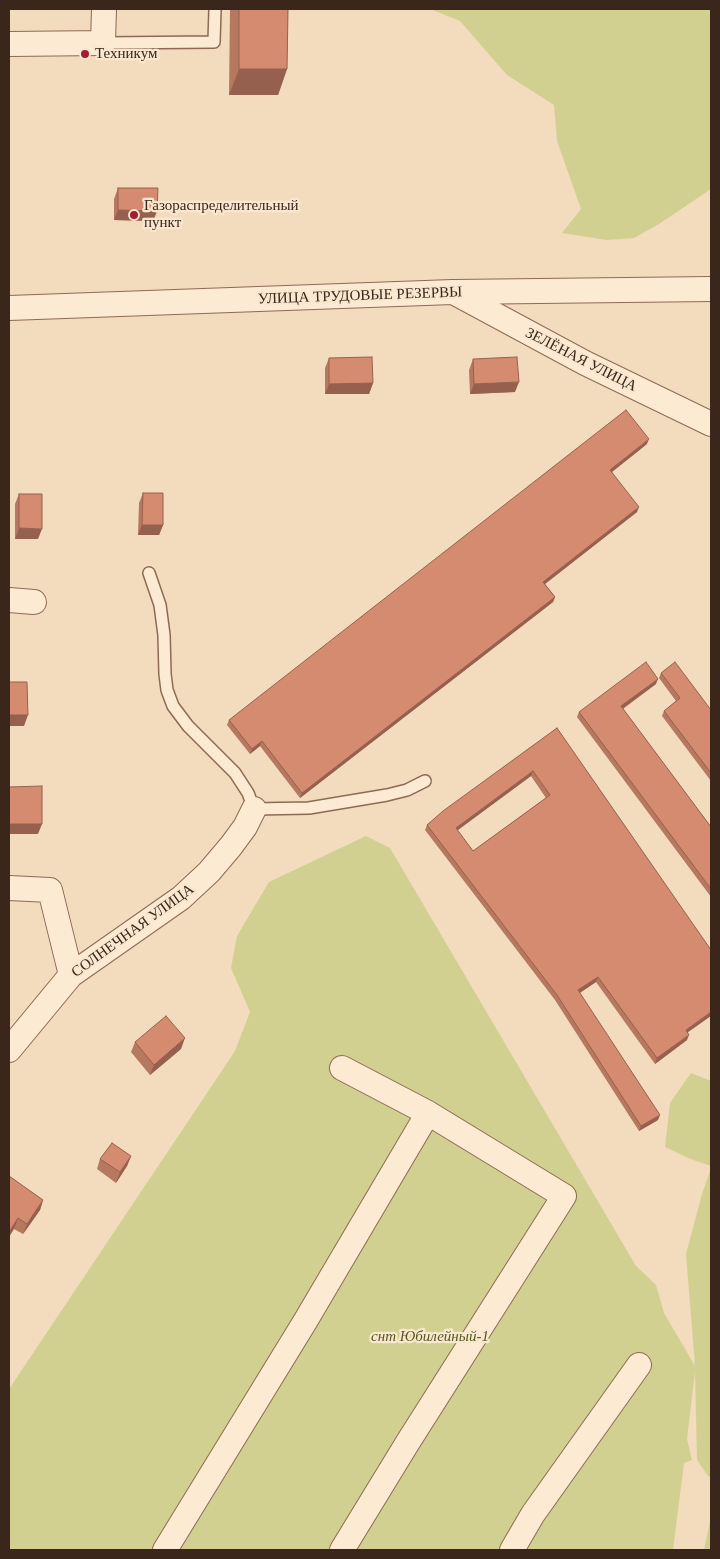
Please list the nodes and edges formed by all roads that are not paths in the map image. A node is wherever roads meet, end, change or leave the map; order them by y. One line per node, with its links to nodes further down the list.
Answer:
1 (104, 9): 3 (street)
2 (215, 9): 3 (lane)
3 (103, 42): 4 (street)
4 (9, 44)
5 (711, 289): 6 (street, УЛИЦА ТРУДОВЫЕ РЕЗЕРВЫ)
6 (453, 292): 7 (street, УЛИЦА ТРУДОВЫЕ РЕЗЕРВЫ); 8 (street, ЗЕЛЁНАЯ УЛИЦА)
7 (9, 308)
8 (711, 424)
9 (149, 573): 13 (lane)
10 (9, 600): 11 (street)
11 (34, 602)
12 (425, 781): 13 (lane)
13 (254, 809): 15 (street, СОЛНЕЧНАЯ УЛИЦА)
14 (9, 888): 15 (street)
15 (71, 975): 16 (street, СОЛНЕЧНАЯ УЛИЦА)
16 (9, 1050)
17 (342, 1068): 18 (street)
18 (428, 1113): 20 (street); 21 (street)
19 (639, 1365): 22 (street)
20 (165, 1550)
21 (342, 1550)
22 (512, 1550)

